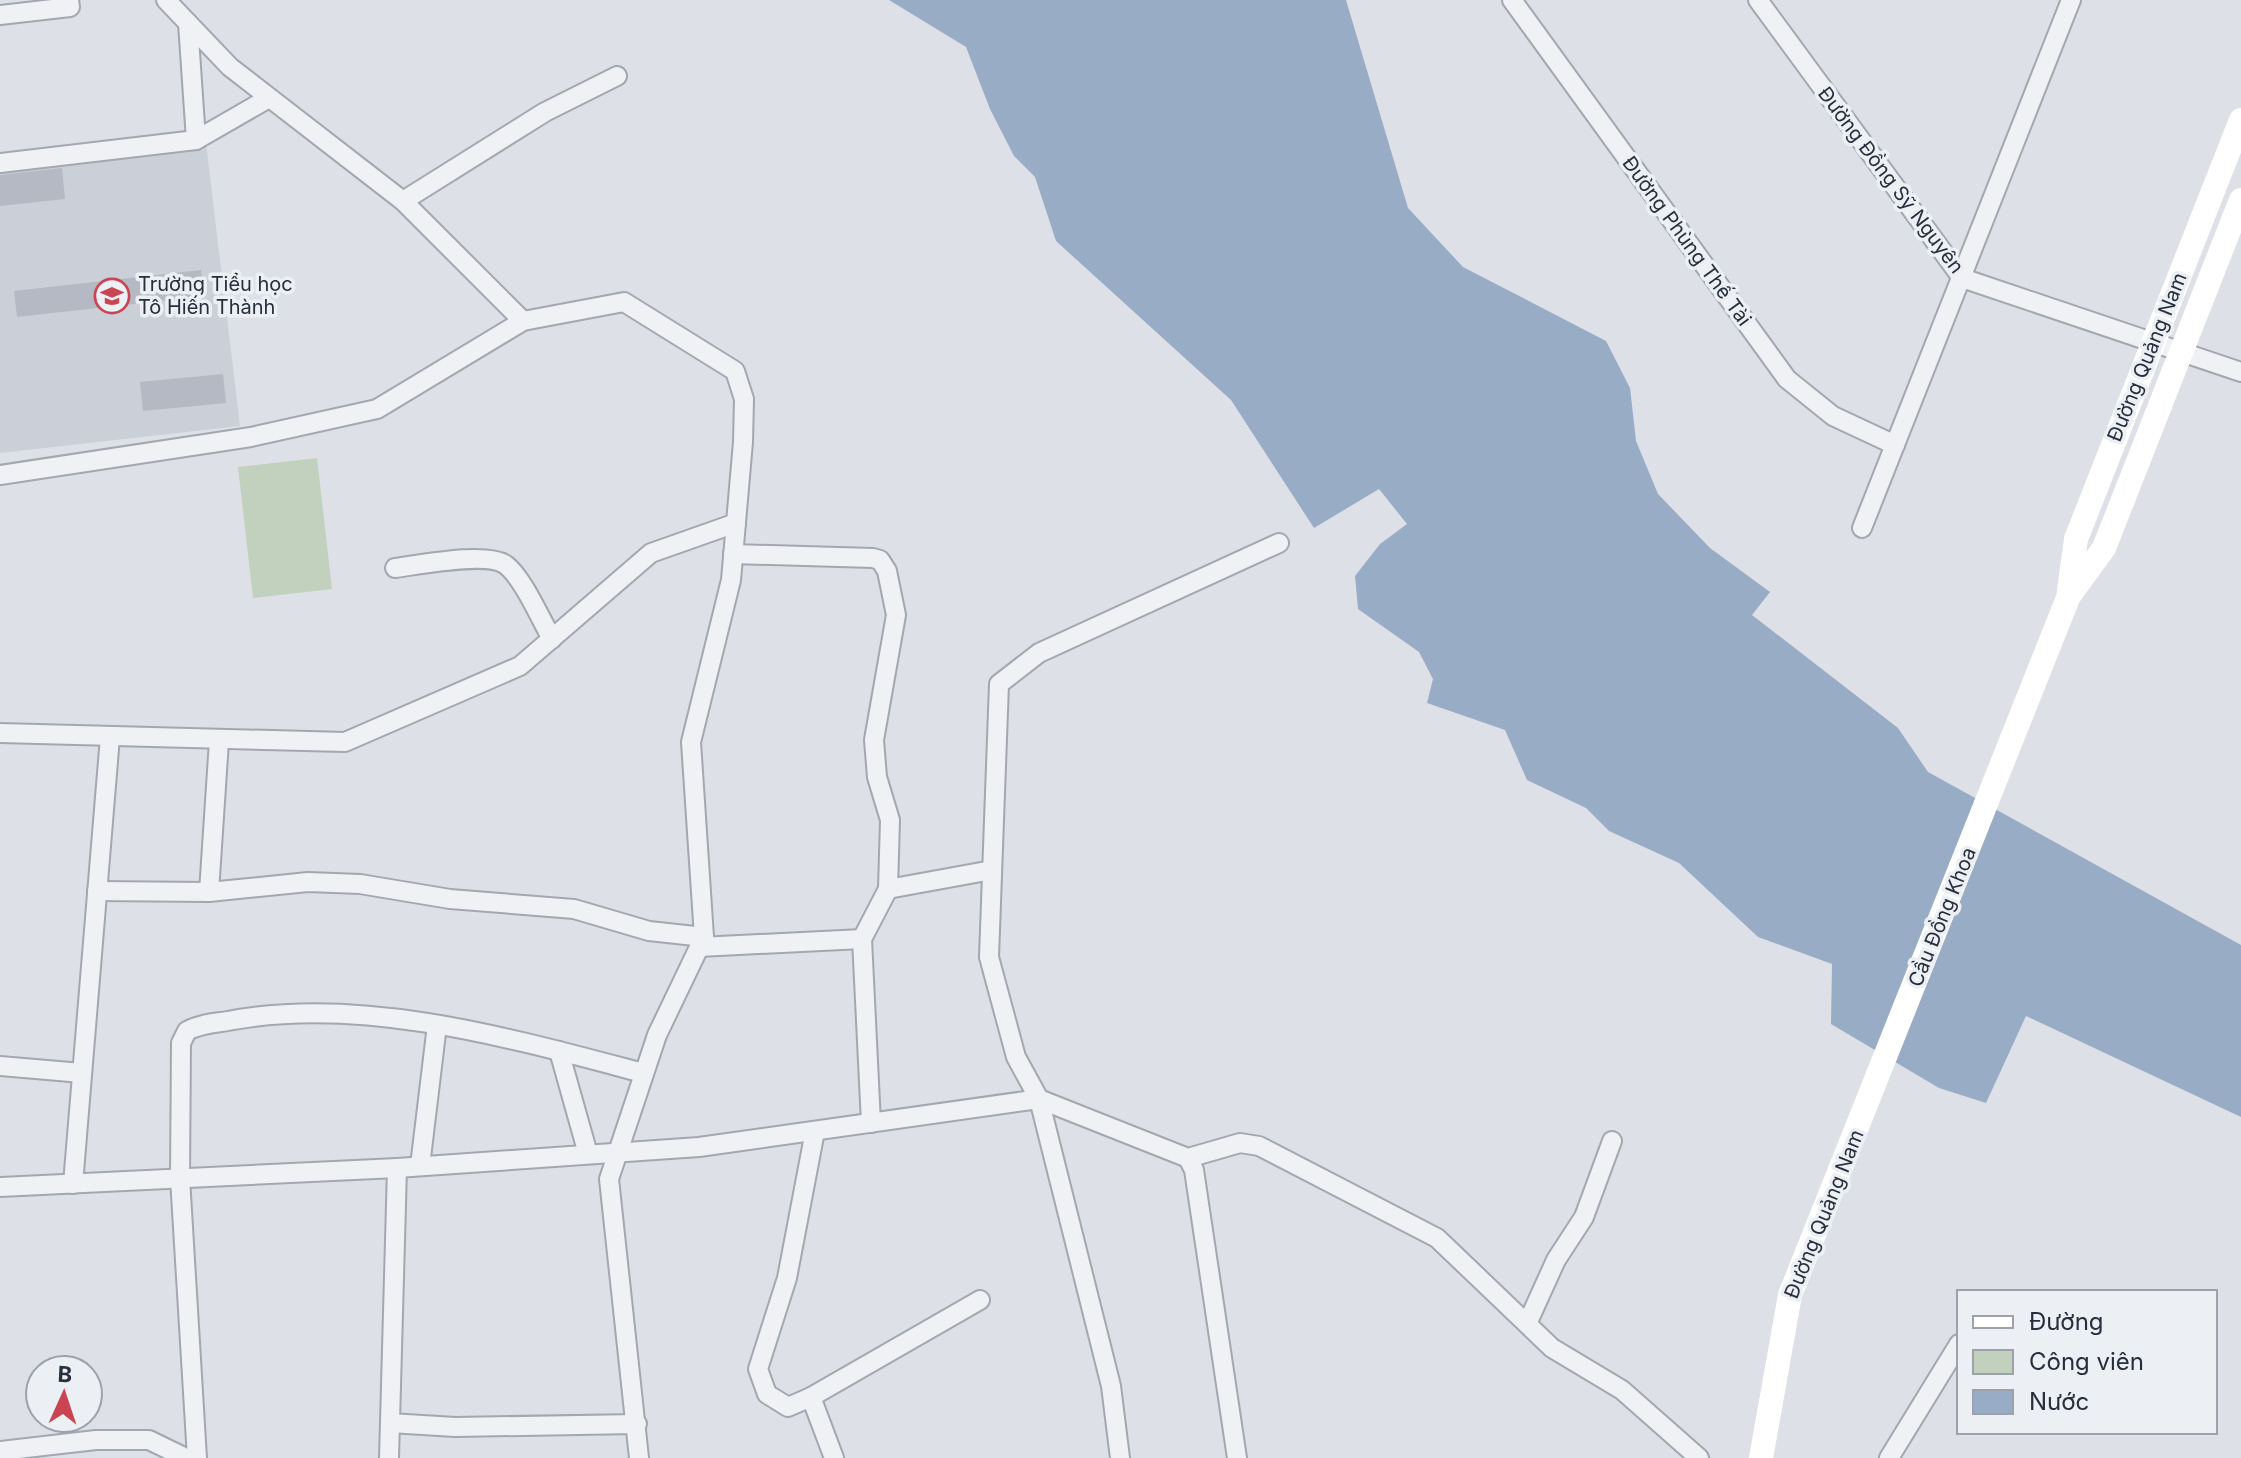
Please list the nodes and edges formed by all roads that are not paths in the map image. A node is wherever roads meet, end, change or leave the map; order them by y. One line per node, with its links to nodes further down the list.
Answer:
1 (69, 0): 6 (street)
2 (166, 0): 7 (street)
3 (1512, 0): 20 (street, Đường Phùng Thế Tài)
4 (1758, 0): 15 (street, Đường Đồng Sỹ Nguyên)
5 (2071, 0): 15 (street)
6 (0, 15)
7 (188, 23): 9 (street); 11 (street)
8 (617, 76): 14 (street)
9 (269, 98): 11 (street); 14 (street)
10 (2241, 120): 17 (main road, Đường Quảng Nam)
11 (196, 140): 12 (street)
12 (0, 163)
13 (2241, 200): 18 (main road, Đường Quảng Nam)
14 (403, 201): 16 (street)
15 (1962, 278): 17 (street, Đường Đồng Sỹ Nguyên); 20 (street)
16 (523, 321): 21 (street); 22 (street)
17 (2152, 343): 18 (street, Đường Đồng Sỹ Nguyên); 27 (main road, Đường Quảng Nam)
18 (2180, 352): 19 (street, Đường Đồng Sỹ Nguyên); 27 (main road, Đường Quảng Nam)
19 (2241, 372)
20 (1895, 445): 23 (street)
21 (0, 475)
22 (736, 523): 25 (street); 28 (street)
23 (1862, 528)
24 (1279, 543): 33 (street)
25 (733, 554): 34 (street); 38 (street)
26 (395, 568): 28 (street)
27 (2068, 598): 32 (main road, Đường Quảng Nam)
28 (552, 639): 31 (street)
29 (0, 733): 30 (street)
30 (110, 737): 31 (street); 35 (street)
31 (219, 741): 36 (street)
32 (2002, 766): 42 (main road, Cầu Đồng Khoa)
33 (992, 870): 34 (street); 45 (street)
34 (888, 889): 37 (street)
35 (97, 891): 36 (street); 43 (street)
36 (209, 892): 38 (street)
37 (862, 939): 38 (street); 46 (street)
38 (702, 942): 44 (street)
39 (437, 1025): 40 (street); 52 (street); 54 (street)
40 (559, 1051): 44 (street); 50 (street)
41 (0, 1066): 43 (street)
42 (1883, 1067): 72 (main road, Đường Quảng Nam)
43 (82, 1073): 55 (street)
44 (643, 1073): 49 (street)
45 (1039, 1099): 46 (street); 51 (street); 69 (street)
46 (871, 1123): 47 (street)
47 (815, 1131): 49 (street); 60 (street)
48 (1612, 1141): 58 (street)
49 (616, 1152): 50 (street); 62 (street)
50 (588, 1154): 52 (street)
51 (1188, 1158): 58 (street); 70 (street)
52 (420, 1166): 53 (street)
53 (397, 1168): 54 (street); 61 (street)
54 (180, 1178): 55 (street); 65 (street)
55 (73, 1184): 56 (street)
56 (0, 1187)
57 (980, 1300): 60 (street)
58 (1527, 1324): 71 (street)
59 (1957, 1347): 73 (street)
60 (811, 1397): 68 (street)
61 (390, 1423): 62 (street); 66 (street)
62 (637, 1424): 67 (street)
63 (0, 1451): 64 (street)
64 (186, 1458)
65 (197, 1458)
66 (389, 1458)
67 (639, 1458)
68 (834, 1458)
69 (1120, 1458)
70 (1237, 1458)
71 (1699, 1458)
72 (1761, 1458)
73 (1889, 1458)

